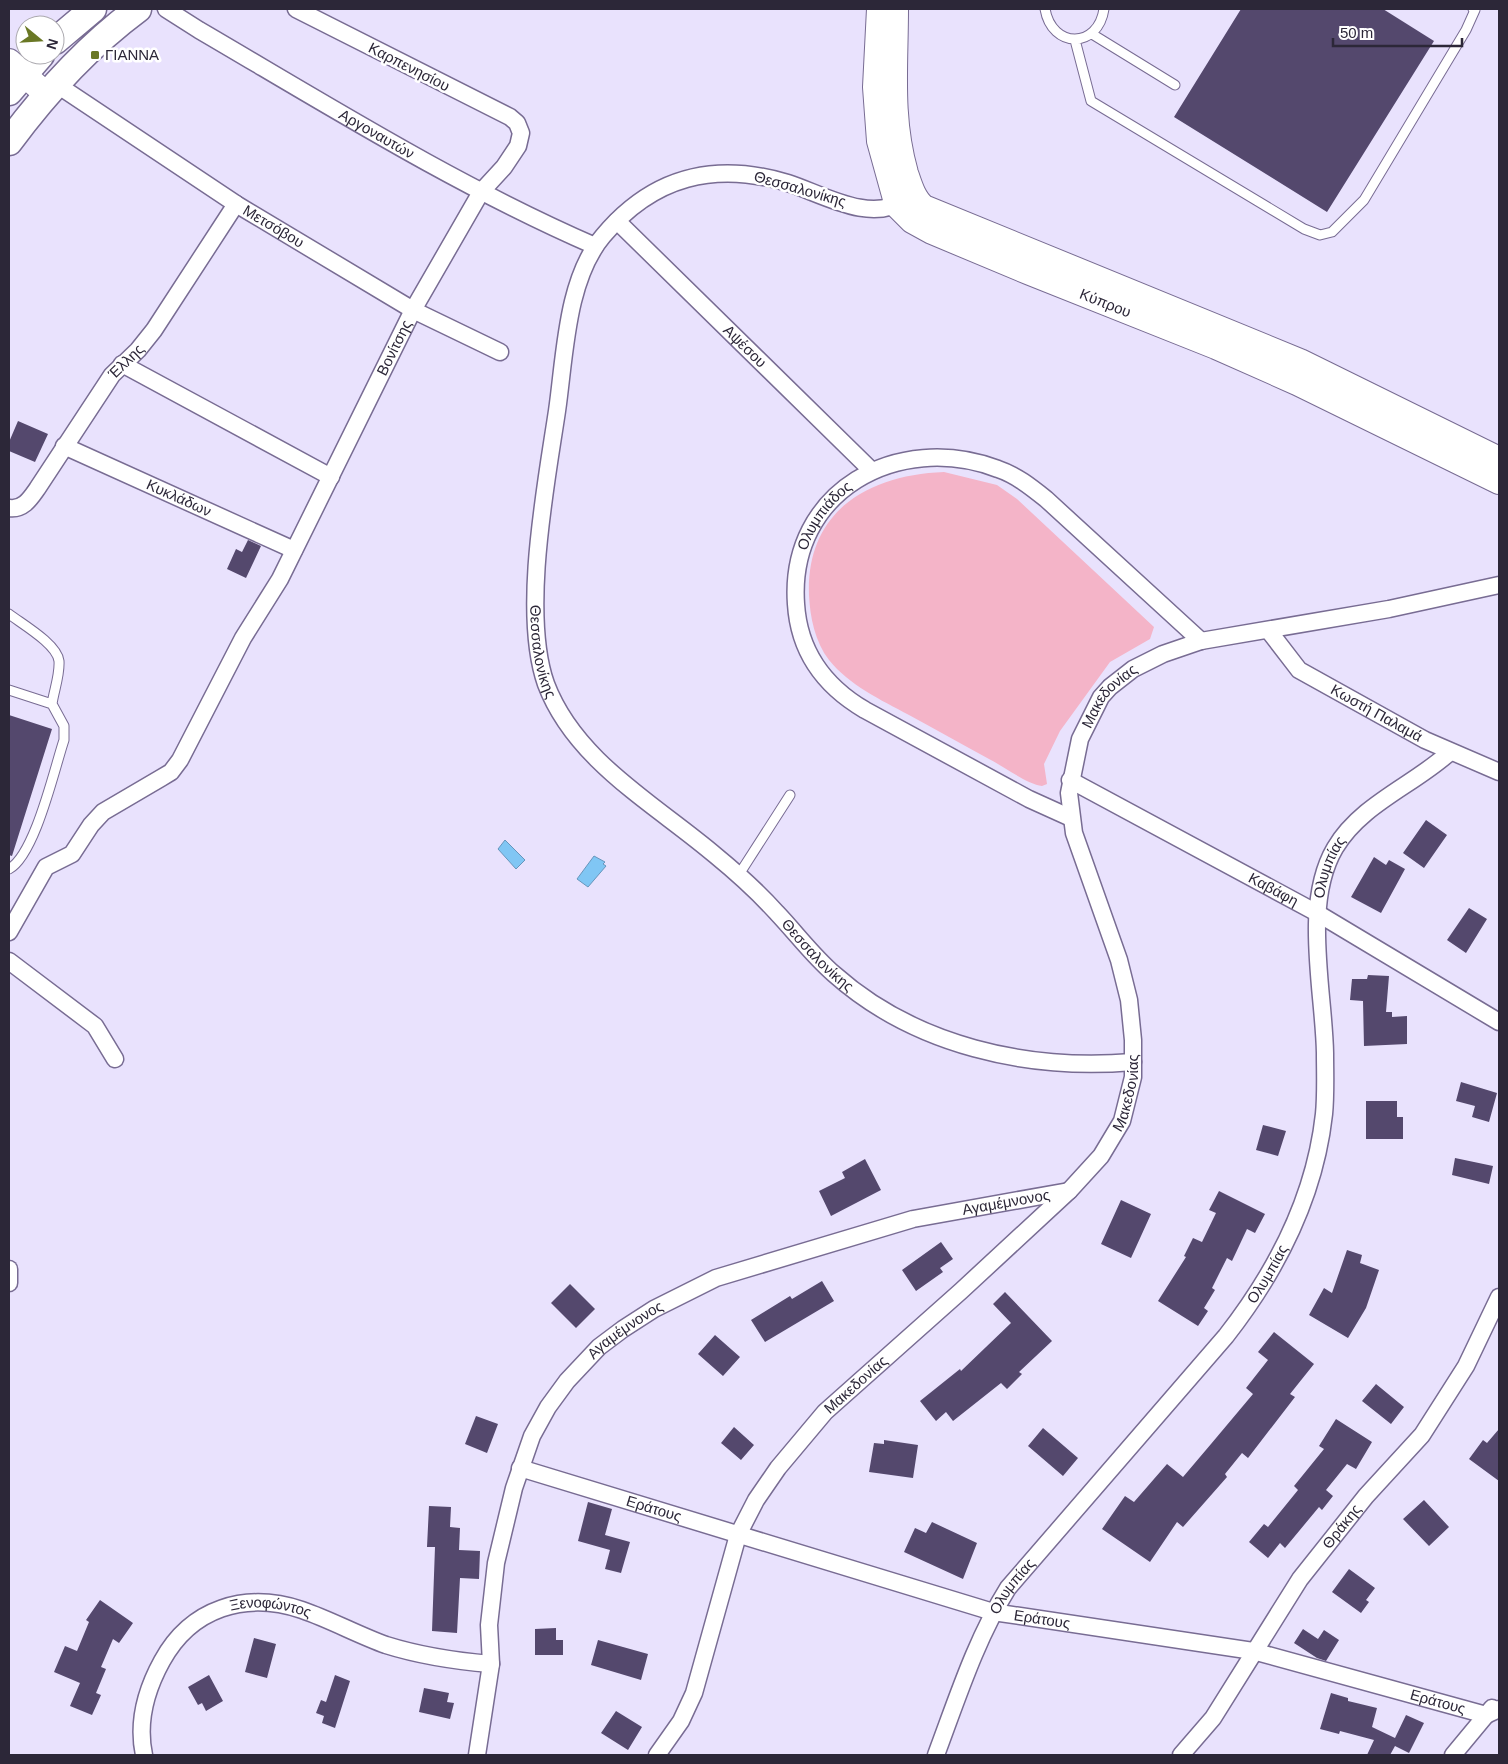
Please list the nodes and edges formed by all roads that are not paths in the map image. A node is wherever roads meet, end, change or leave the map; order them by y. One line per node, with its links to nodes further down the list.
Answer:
1 (93, 9): 10 (main road)
2 (138, 9): 16 (main road)
3 (166, 9): 19 (street, Αργοναυτών)
4 (296, 9): 17 (street, Καρπενησίου)
5 (878, 9): 20 (main road, Κύπρου)
6 (896, 9): 20 (main road, Κύπρου)
7 (1045, 9): 12 (lane)
8 (1104, 9): 11 (lane)
9 (1473, 9): 12 (lane)
10 (65, 33)
11 (1092, 34): 12 (lane); 15 (lane)
12 (1075, 40)
13 (30, 65): 14 (main road)
14 (13, 80): 16 (main road)
15 (1175, 85)
16 (46, 95): 18 (main road); 21 (street, Μετσόβου)
17 (519, 127): 19 (street, Βονίτσης)
18 (9, 142)
19 (481, 192): 23 (street, Αργοναυτών); 24 (street, Βονίτσης)
20 (905, 200): 22 (street, Θεσσαλονίκης); 28 (main road, Κύπρου); 31 (main road, Κύπρου)
21 (236, 204): 24 (street, Μετσόβου); 26 (street, Έλλης)
22 (617, 221): 23 (street, Θεσσαλονίκης); 29 (street, Αψέσου)
23 (595, 246): 46 (street, Θεσσαλονίκης)
24 (413, 310): 25 (street, Μετσόβου); 30 (street, Βονίτσης)
25 (500, 352)
26 (122, 364): 27 (street, Έλλης); 30 (street)
27 (64, 446): 32 (street, Έλλης); 33 (street, Κυκλάδων)
28 (1499, 459)
29 (872, 471): 37 (street, Ολυμπιάδος); 44 (street, Ολυμπιάδος)
30 (331, 477): 33 (street, Βονίτσης)
31 (1499, 482)
32 (9, 508)
33 (294, 550): 48 (street, Βονίτσης)
34 (1499, 585): 36 (street, Μακεδονίας)
35 (9, 614): 39 (lane)
36 (1269, 631): 37 (street, Μακεδονίας); 40 (street, Κωστή Παλαμά)
37 (1201, 641): 42 (street, Μακεδονίας)
38 (9, 690): 39 (lane)
39 (52, 704): 45 (lane)
40 (1450, 752): 41 (street, Κωστή Παλαμά); 47 (street, Ολυμπίας)
41 (1499, 772)
42 (1070, 780): 44 (street, Μακεδονίας); 47 (street, Καβάφη)
43 (790, 795): 46 (lane)
44 (1071, 818): 52 (street, Μακεδονίας)
45 (9, 869)
46 (738, 876): 52 (street, Θεσσαλονίκης)
47 (1317, 913): 50 (street, Καβάφη); 59 (street, Ολυμπίας)
48 (9, 932)
49 (9, 961): 51 (street)
50 (1499, 1022)
51 (115, 1060)
52 (1134, 1062): 53 (street, Μακεδονίας)
53 (1069, 1191): 57 (street, Αγαμέμνονος); 58 (street, Μακεδονίας)
54 (9, 1269): 55 (street)
55 (9, 1283)
56 (1499, 1297): 60 (street, Θράκης)
57 (520, 1468): 58 (street, Εράτους); 61 (street, Αγαμέμνονος)
58 (738, 1535): 59 (street, Εράτους); 66 (street, Μακεδονίας)
59 (993, 1612): 60 (street, Εράτους); 67 (street, Ολυμπίας)
60 (1253, 1651): 63 (street, Εράτους); 68 (street, Θράκης)
61 (491, 1664): 64 (street, Ξενοφώντος); 65 (street, Αγαμέμνονος)
62 (1499, 1701): 63 (street)
63 (1492, 1712): 69 (street)
64 (144, 1755)
65 (478, 1755)
66 (657, 1755)
67 (936, 1755)
68 (1181, 1755)
69 (1453, 1755)

